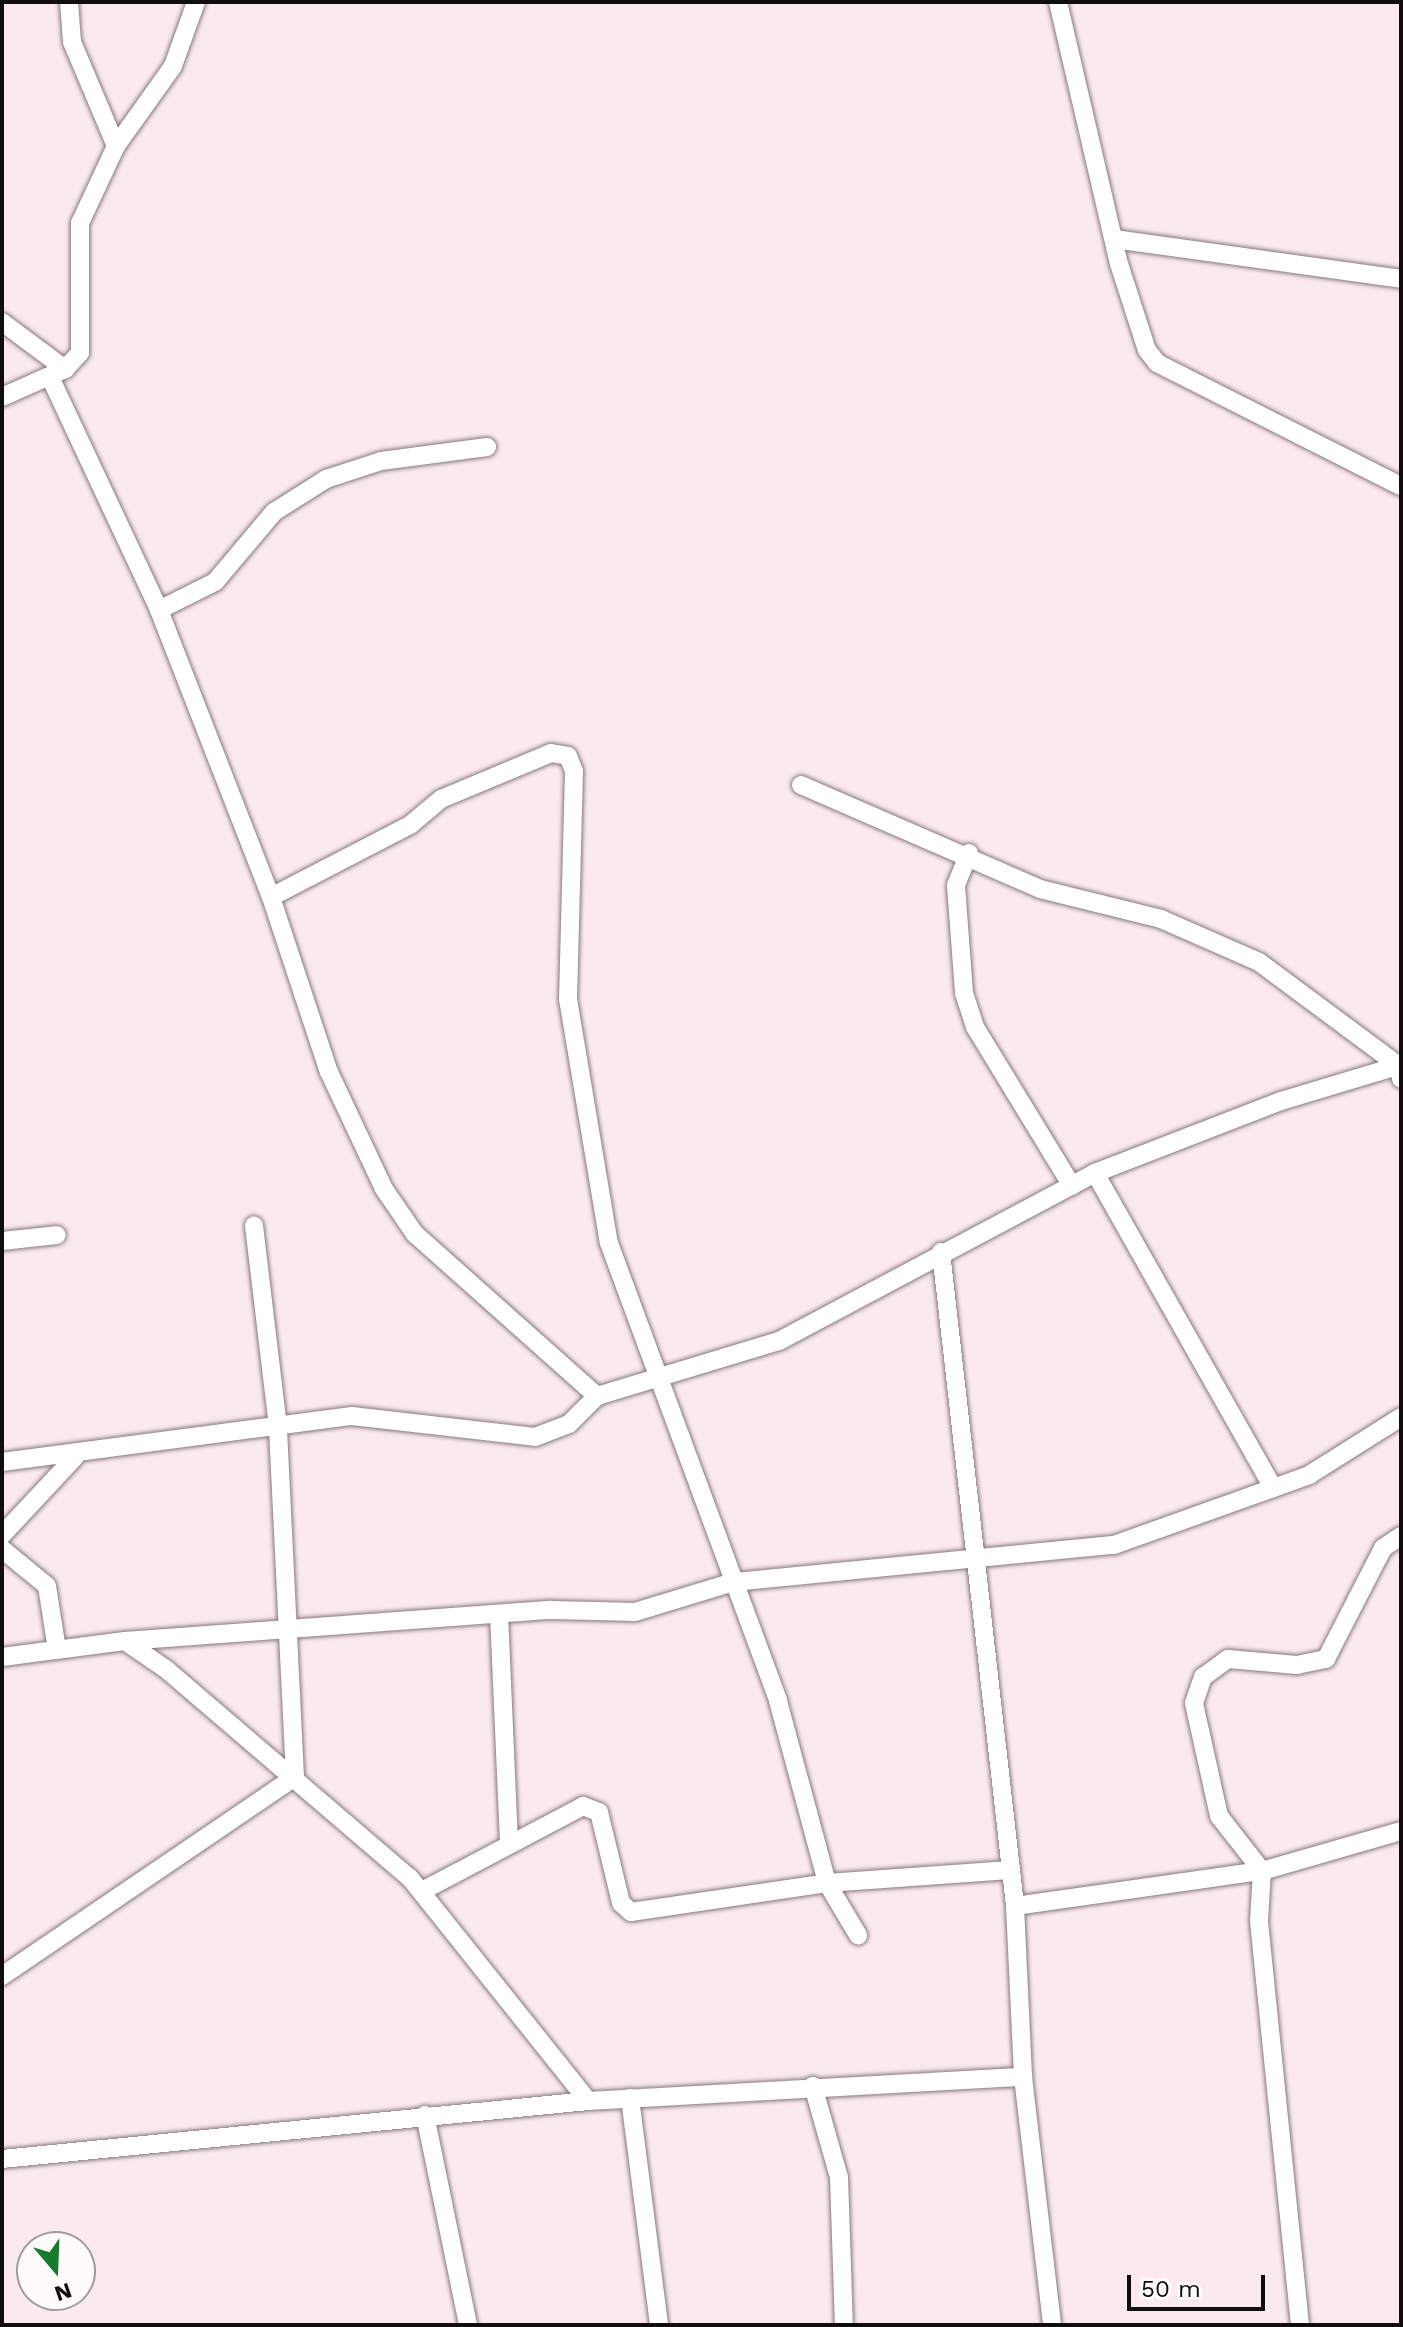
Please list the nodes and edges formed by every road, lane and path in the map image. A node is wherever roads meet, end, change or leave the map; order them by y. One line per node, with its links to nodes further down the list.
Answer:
1 (69, 2): 4 (street)
2 (196, 2): 4 (street)
3 (1058, 2): 5 (street)
4 (116, 146): 8 (street)
5 (1114, 239): 6 (street); 11 (street)
6 (1401, 279)
7 (2, 322): 8 (street)
8 (58, 373): 9 (street); 12 (street)
9 (2, 397)
10 (487, 447): 12 (street)
11 (1401, 486)
12 (159, 610): 15 (street)
13 (801, 785): 14 (street)
14 (969, 853): 16 (street); 18 (street)
15 (271, 897): 23 (street); 24 (street)
16 (1400, 1070): 17 (street)
17 (1095, 1173): 18 (street); 29 (street)
18 (1072, 1186): 22 (street)
19 (254, 1225): 26 (street)
20 (57, 1235): 21 (street)
21 (2, 1241)
22 (941, 1252): 23 (street); 33 (street)
23 (660, 1382): 24 (street); 34 (street)
24 (597, 1396): 26 (street)
25 (1401, 1417): 29 (street)
26 (278, 1427): 27 (street); 36 (street)
27 (75, 1457): 28 (street); 30 (street)
28 (2, 1462)
29 (1271, 1484): 33 (street)
30 (2, 1535)
31 (1401, 1536): 44 (street)
32 (2, 1549): 38 (street)
33 (977, 1555): 34 (street); 43 (street)
34 (734, 1582): 35 (street); 45 (street)
35 (499, 1614): 36 (street); 42 (street)
36 (290, 1626): 37 (street); 40 (street)
37 (125, 1641): 38 (street); 40 (street)
38 (57, 1650): 39 (street)
39 (2, 1657)
40 (295, 1777): 46 (street); 49 (street)
41 (1401, 1831): 44 (street)
42 (509, 1839): 45 (street); 46 (street)
43 (1010, 1870): 45 (street); 47 (street)
44 (1262, 1871): 47 (street); 60 (street)
45 (827, 1883): 48 (street)
46 (422, 1891): 53 (street)
47 (1015, 1906): 50 (street)
48 (858, 1935)
49 (2, 1976)
50 (1023, 2077): 51 (street); 59 (street)
51 (813, 2086): 52 (street); 58 (street)
52 (630, 2098): 53 (street); 57 (street)
53 (588, 2101): 54 (street)
54 (425, 2115): 55 (street); 56 (street)
55 (2, 2159)
56 (468, 2325)
57 (659, 2325)
58 (844, 2325)
59 (1052, 2325)
60 (1300, 2325)

